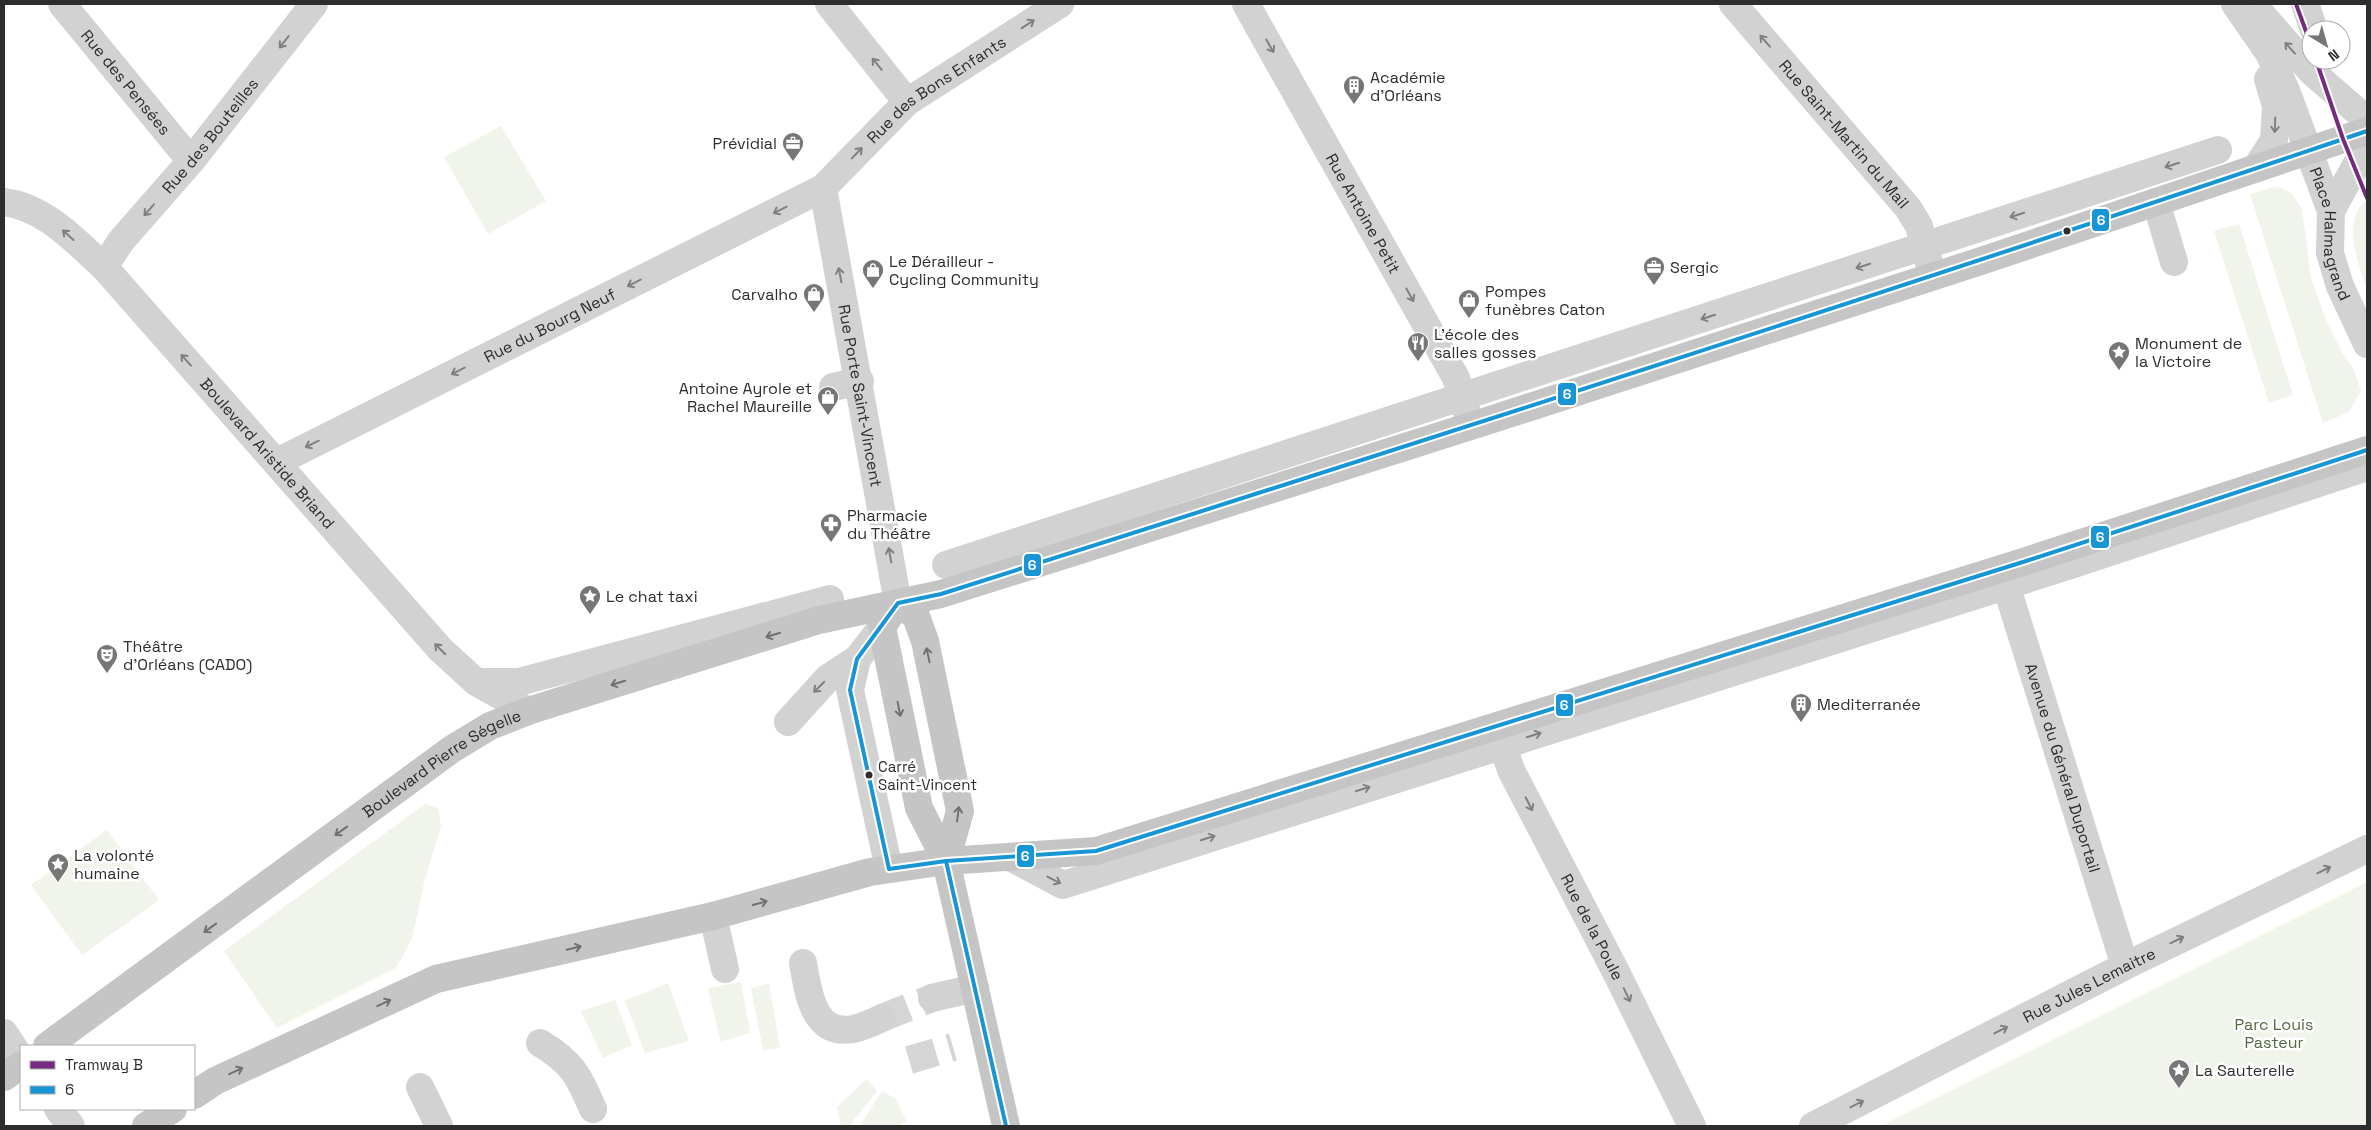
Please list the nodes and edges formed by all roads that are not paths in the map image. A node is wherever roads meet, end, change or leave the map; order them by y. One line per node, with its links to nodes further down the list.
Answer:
1 (62, 4): 20 (street, Rue des Pensées)
2 (314, 4): 20 (street, Rue des Bouteilles, one-way to 20)
3 (829, 4): 14 (street, one-way to 3)
4 (1060, 4): 14 (street, Rue des Bons Enfants, one-way to 4)
5 (1246, 4): 33 (street, Rue Antoine Petit, one-way to 33)
6 (1733, 4): 26 (street, Rue Saint-Martin du Mail, one-way to 6)
7 (2220, 4): 21 (street, one-way to 21)
8 (2235, 4): 19 (street, Place Halmagrand)
9 (2252, 4): 13 (street, one-way to 9)
10 (2305, 4): 11 (street)
11 (2311, 20)
12 (2328, 70): 13 (street)
13 (2336, 94): 15 (street)
14 (907, 102): 22 (street, Rue des Bons Enfants, one-way to 14)
15 (2367, 120)
16 (2367, 131): 19 (main road, Boulevard Pierre Ségelle)
17 (2367, 145): 25 (street)
18 (2218, 150): 26 (street, one-way to 26)
19 (2308, 151): 21 (main road, Boulevard Pierre Ségelle); 25 (street, Place Halmagrand)
20 (191, 161): 28 (street, Rue des Bouteilles, one-way to 28)
21 (2256, 168): 24 (main road, Boulevard Pierre Ségelle)
22 (823, 188): 31 (street, Rue Porte Saint-Vincent, one-way to 22); 36 (street, Rue du Bourg Neuf, one-way to 36)
23 (4, 202): 28 (street, Boulevard Aristide Briand, one-way to 23)
24 (2156, 202): 27 (street); 29 (main road, Boulevard Pierre Ségelle)
25 (2331, 210): 30 (street, Place Halmagrand)
26 (1924, 246): 29 (street, Rue Saint-Martin du Mail); 33 (street, one-way to 33)
27 (2174, 262)
28 (104, 267): 36 (street, Boulevard Aristide Briand, one-way to 28)
29 (1932, 277): 34 (main road, Boulevard Pierre Ségelle)
30 (2367, 344)
31 (860, 381): 32 (street); 41 (street, Rue Porte Saint-Vincent, one-way to 31)
32 (833, 387)
33 (1462, 396): 34 (street, Rue Antoine Petit); 38 (street)
34 (1471, 426): 41 (main road, Boulevard Pierre Ségelle)
35 (2367, 450): 39 (main road)
36 (277, 462): 44 (street, Boulevard Aristide Briand, one-way to 36)
37 (2367, 467): 39 (street)
38 (946, 565)
39 (2004, 576): 47 (main road, one-way to 39); 53 (street, Avenue du Général Duportail)
40 (830, 599): 44 (street)
41 (898, 603): 42 (main road); 45 (main road, Boulevard Pierre Ségelle, one-way to 45); 49 (main road, one-way to 41)
42 (882, 627): 43 (street); 49 (main road, one-way to 49)
43 (857, 659): 46 (street, one-way to 46); 50 (street)
44 (476, 682): 45 (street, Boulevard Aristide Briand)
45 (528, 711): 60 (main road, Boulevard Pierre Ségelle, one-way to 60)
46 (788, 722)
47 (1500, 736): 49 (main road, one-way to 47); 73 (street, Rue de la Poule, one-way to 73)
48 (2367, 849): 53 (street, Rue Jules Lemaitre, one-way to 48)
49 (946, 861): 50 (main road); 55 (main road)
50 (889, 869): 51 (main road, one-way to 50)
51 (713, 916): 54 (street); 65 (main road, one-way to 51)
52 (802, 963): 57 (street)
53 (2125, 966): 74 (street, Rue Jules Lemaitre, one-way to 53)
54 (725, 969)
55 (975, 988): 56 (street); 72 (main road)
56 (932, 998)
57 (882, 1018)
58 (4, 1033): 61 (street)
59 (540, 1043): 66 (street)
60 (48, 1045)
61 (20, 1057)
62 (20, 1066): 63 (main road)
63 (4, 1077)
64 (420, 1088): 71 (street)
65 (195, 1094)
66 (593, 1109)
67 (59, 1110): 69 (street)
68 (170, 1110): 70 (main road)
69 (71, 1126)
70 (146, 1126)
71 (439, 1126)
72 (1006, 1126)
73 (1692, 1126)
74 (1813, 1126)

